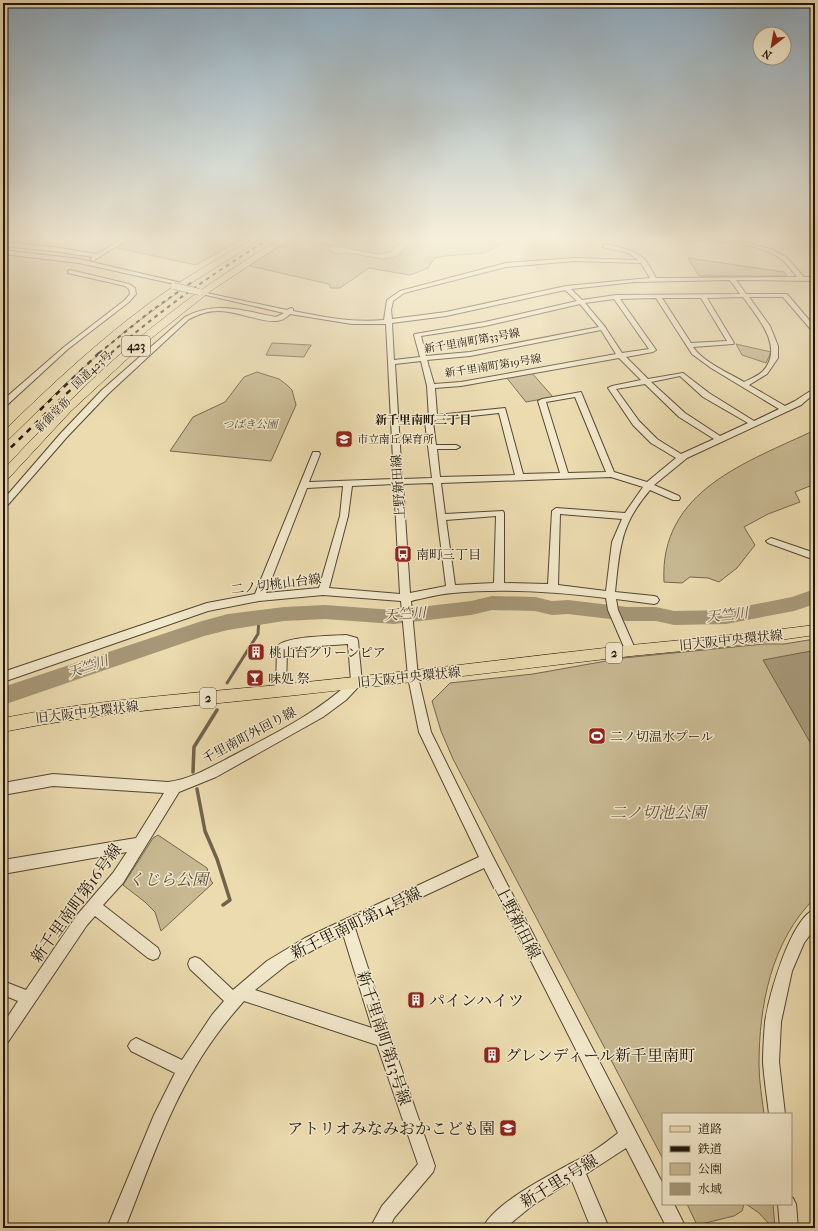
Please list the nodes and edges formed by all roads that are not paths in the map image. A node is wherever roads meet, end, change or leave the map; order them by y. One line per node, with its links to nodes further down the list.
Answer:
1 (132, 295): 29 (street)
2 (158, 295): 33 (highway, 国道423号 / 423)
3 (166, 295): 34 (highway, 新御堂筋 / 423)
4 (191, 295): 41 (highway, 新御堂筋 / 423)
5 (197, 295): 40 (highway, 国道423号 / 423)
6 (223, 295): 17 (street)
7 (396, 295): 18 (street, 上野新田線)
8 (533, 295): 18 (street)
9 (574, 295): 16 (street)
10 (725, 295): 14 (street, 新千里南町第19号線)
11 (744, 295): 26 (street)
12 (785, 295): 20 (street, 新千里南町第19号線)
13 (658, 296): 14 (street, 新千里南町第19号線); 15 (street, 新千里南町第19号線); 21 (street)
14 (702, 296): 21 (street)
15 (616, 297): 16 (street, 新千里南町第19号線); 22 (street, 新千里南町第19号線)
16 (581, 302): 19 (street); 23 (street, 新千里南町第19号線)
17 (291, 311): 18 (street); 53 (street)
18 (388, 321): 24 (street, 上野新田線)
19 (603, 328): 22 (street); 23 (street, 新千里南町第33号線)
20 (815, 331)
21 (688, 344): 26 (street)
22 (620, 355): 25 (street); 27 (street, 新千里南町第19号線)
23 (424, 360): 24 (street, 新千里南町第33号線); 27 (street, 新千里南町第19号線)
24 (391, 362): 48 (street, 上野新田線)
25 (647, 381): 32 (street); 35 (street); 39 (street)
26 (745, 385): 30 (street)
27 (431, 386): 31 (street)
28 (815, 390): 30 (street)
29 (3, 404)
30 (785, 409): 32 (street)
31 (433, 418): 36 (street); 46 (street)
32 (754, 424): 35 (street)
33 (3, 428)
34 (3, 439)
35 (719, 439): 39 (street)
36 (432, 447): 37 (street); 47 (street)
37 (456, 447)
38 (316, 454): 50 (street)
39 (682, 458): 51 (street)
40 (17, 461): 42 (highway); 45 (highway, 国道423号 / 423)
41 (3, 466)
42 (3, 473)
43 (611, 474): 44 (street); 44 (street); 51 (street)
44 (565, 476): 46 (street)
45 (3, 477)
46 (520, 477): 47 (street)
47 (437, 480): 48 (street); 55 (street)
48 (398, 482): 49 (street); 65 (street, 上野新田線)
49 (348, 483): 50 (street); 61 (street)
50 (304, 484): 63 (street)
51 (648, 486): 52 (street); 54 (street)
52 (676, 498)
53 (3, 505)
54 (627, 516): 59 (street); 62 (street)
55 (441, 517): 58 (street); 60 (street)
56 (771, 541): 57 (street)
57 (815, 557)
58 (499, 586): 59 (street, 二ノ切桃山台線); 60 (street, 二ノ切桃山台線)
59 (553, 588): 62 (street, 二ノ切桃山台線)
60 (451, 589): 65 (street, 二ノ切桃山台線)
61 (322, 591): 63 (street, 二ノ切桃山台線); 65 (street, 二ノ切桃山台線)
62 (610, 595): 64 (street, 二ノ切桃山台線); 67 (street)
63 (259, 597): 68 (street, 二ノ切桃山台線)
64 (654, 600)
65 (406, 601): 69 (street, 上野新田線)
66 (815, 630): 67 (main road, 旧大阪中央環状線 / 2)
67 (631, 651): 69 (main road, 旧大阪中央環状線 / 2)
68 (3, 677)
69 (413, 677): 70 (main road, 旧大阪中央環状線 / 2); 76 (street, 上野新田線)
70 (357, 683): 71 (main road, 旧大阪中央環状線 / 2); 71 (street); 73 (street, 千里南町外回り線)
71 (281, 690): 72 (main road, 旧大阪中央環状線 / 2)
72 (3, 725)
73 (175, 787): 74 (street, 千里南町外回り線); 75 (street, 新千里南町第16号線)
74 (3, 789)
75 (140, 844): 77 (street); 78 (street, 新千里南町第16号線)
76 (487, 860): 80 (street, 新千里南町第14号線); 91 (street, 上野新田線)
77 (3, 867)
78 (93, 906): 81 (street); 85 (street, 新千里南町第16号線)
79 (815, 916): 90 (street)
80 (347, 925): 84 (street, 新千里南町第14号線); 87 (street, 新千里南町第13号線)
81 (153, 953)
82 (196, 964): 84 (street)
83 (3, 988): 85 (street)
84 (238, 997): 87 (street); 89 (street, 新千里南町第14号線)
85 (29, 998): 86 (street, 新千里南町第16号線)
86 (3, 1037)
87 (383, 1039): 97 (street, 新千里南町第13号線)
88 (136, 1046): 89 (street)
89 (185, 1069): 96 (street, 新千里南町第14号線)
90 (777, 1113)
91 (628, 1136): 92 (street, 新千里5号線); 93 (street, 上野新田線)
92 (576, 1170): 98 (street, 新千里5号線); 99 (street)
93 (662, 1199)
94 (665, 1205): 100 (street)
95 (787, 1205): 101 (street)
96 (116, 1228)
97 (379, 1228)
98 (492, 1228)
99 (600, 1228)
100 (677, 1228)
101 (790, 1228)

